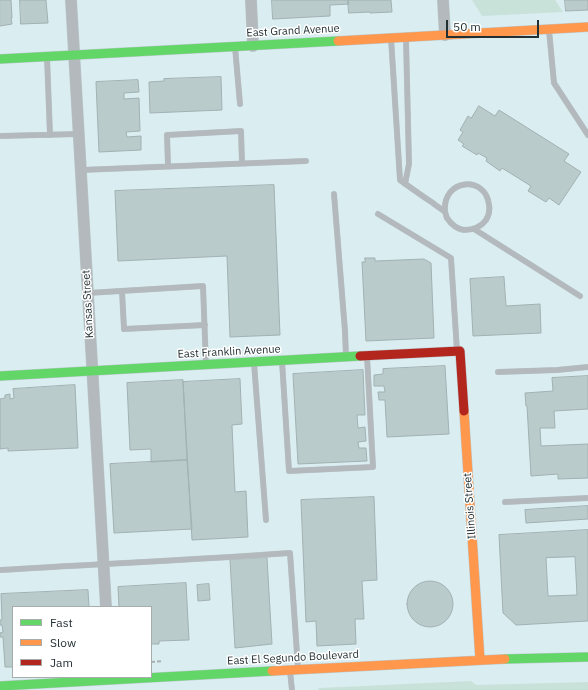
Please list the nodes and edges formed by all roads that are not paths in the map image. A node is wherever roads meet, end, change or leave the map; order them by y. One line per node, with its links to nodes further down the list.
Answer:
1 (71, 0): 11 (street, Kansas Street)
2 (251, 0): 10 (street)
3 (443, 0): 6 (street)
4 (588, 27): 5 (main road, East Grand Avenue)
5 (549, 29): 6 (main road, East Grand Avenue); 17 (lane)
6 (445, 35): 7 (main road, East Grand Avenue)
7 (406, 37): 8 (main road, East Grand Avenue); 23 (lane)
8 (391, 38): 10 (main road, East Grand Avenue); 23 (lane)
9 (235, 46): 10 (main road, East Grand Avenue); 11 (main road, East Grand Avenue); 14 (lane)
10 (253, 46)
11 (74, 55): 12 (main road, East Grand Avenue); 15 (street, Kansas Street)
12 (47, 57): 13 (main road, East Grand Avenue); 16 (lane)
13 (0, 59)
14 (240, 104)
15 (79, 134): 16 (lane); 22 (street, Kansas Street)
16 (50, 135): 18 (lane)
17 (588, 135)
18 (0, 136)
19 (306, 160): 20 (lane)
20 (242, 163): 21 (lane); 21 (lane)
21 (168, 166): 22 (lane)
22 (81, 170): 29 (street, Kansas Street)
23 (403, 182): 25 (lane)
24 (334, 194): 34 (lane)
25 (445, 212): 27 (lane); 27 (lane)
26 (378, 214): 32 (lane)
27 (474, 228): 30 (lane)
28 (122, 291): 29 (lane); 31 (lane); 31 (lane)
29 (88, 293): 39 (street, Kansas Street)
30 (580, 296)
31 (205, 325): 37 (lane)
32 (458, 351): 33 (main road, East Franklin Avenue); 49 (main road, Illinois Street)
33 (367, 356): 34 (main road, East Franklin Avenue); 35 (lane)
34 (346, 358): 35 (main road, East Franklin Avenue)
35 (282, 361): 36 (main road, East Franklin Avenue)
36 (254, 362): 37 (main road, East Franklin Avenue); 44 (lane)
37 (206, 365): 39 (main road, East Franklin Avenue)
38 (588, 367): 40 (lane)
39 (92, 371): 41 (main road, East Franklin Avenue); 45 (street, Kansas Street)
40 (498, 372)
41 (0, 376)
42 (588, 498): 43 (lane)
43 (505, 502)
44 (266, 520)
45 (103, 564): 46 (lane); 47 (street, Kansas Street); 50 (lane)
46 (0, 570)
47 (106, 606)
48 (588, 657): 49 (main road, East El Segundo Boulevard)
49 (480, 660): 50 (main road, East El Segundo Boulevard)
50 (294, 670): 51 (main road, East El Segundo Boulevard); 55 (lane)
51 (152, 677)
52 (130, 678): 53 (main road, East El Segundo Boulevard)
53 (110, 679): 54 (main road, East El Segundo Boulevard)
54 (0, 686)
55 (292, 690)

